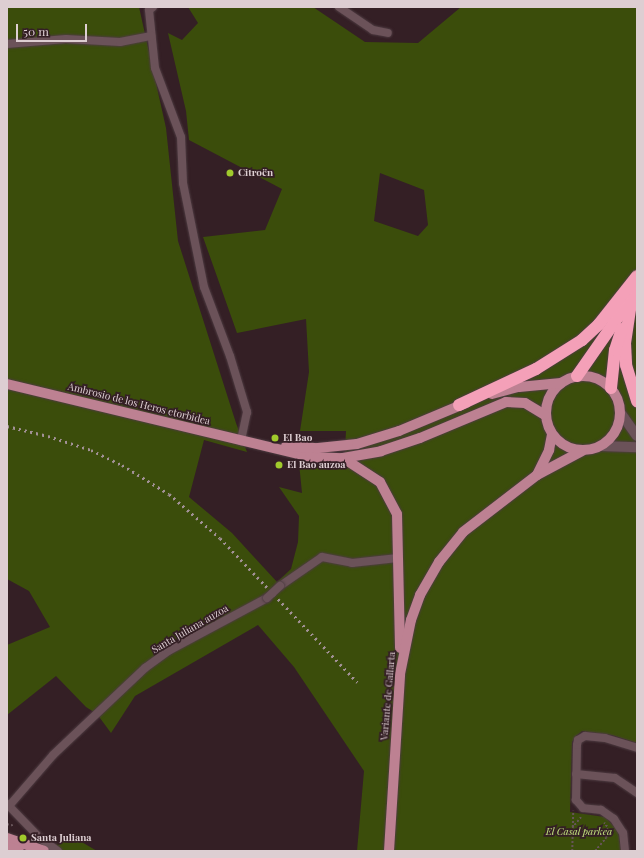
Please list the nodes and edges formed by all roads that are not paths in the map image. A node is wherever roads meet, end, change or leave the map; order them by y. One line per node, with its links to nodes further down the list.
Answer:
1 (339, 7): 3 (street)
2 (150, 8): 4 (street)
3 (388, 33)
4 (151, 36): 5 (street); 19 (street)
5 (7, 44)
6 (637, 276): 14 (highway)
7 (635, 294): 8 (highway); 9 (highway)
8 (629, 313): 12 (highway); 13 (highway)
9 (577, 376): 10 (main road); 12 (main road)
10 (560, 383): 14 (main road); 16 (main road)
11 (7, 384): 19 (main road, Ambrosio de los Heros etorbidea)
12 (611, 388): 15 (main road)
13 (637, 401)
14 (460, 405): 20 (main road)
15 (620, 412): 18 (street); 21 (main road)
16 (545, 415): 17 (main road); 24 (main road)
17 (552, 435): 23 (main road); 25 (main road, Variante de Gallarta)
18 (637, 436)
19 (241, 441): 20 (main road, Ambrosio de los Heros etorbidea)
20 (266, 446): 24 (main road)
21 (600, 446): 22 (street); 23 (main road)
22 (637, 447)
23 (582, 451): 25 (main road, Variante de Gallarta)
24 (343, 458): 26 (main road)
25 (538, 475): 27 (main road, Variante de Gallarta)
26 (398, 558): 27 (main road); 31 (street, Santa Juliana auzoa, bridge)
27 (400, 674): 38 (main road, Variante de Gallarta)
28 (637, 748): 29 (street)
29 (576, 774): 30 (street); 39 (street)
30 (637, 793)
31 (8, 805): 33 (street, Santa Juliana auzoa)
32 (7, 838): 35 (main road)
33 (40, 838): 35 (street); 37 (street)
34 (7, 846): 36 (main road)
35 (44, 850)
36 (19, 851)
37 (58, 851)
38 (389, 851)
39 (625, 851)

